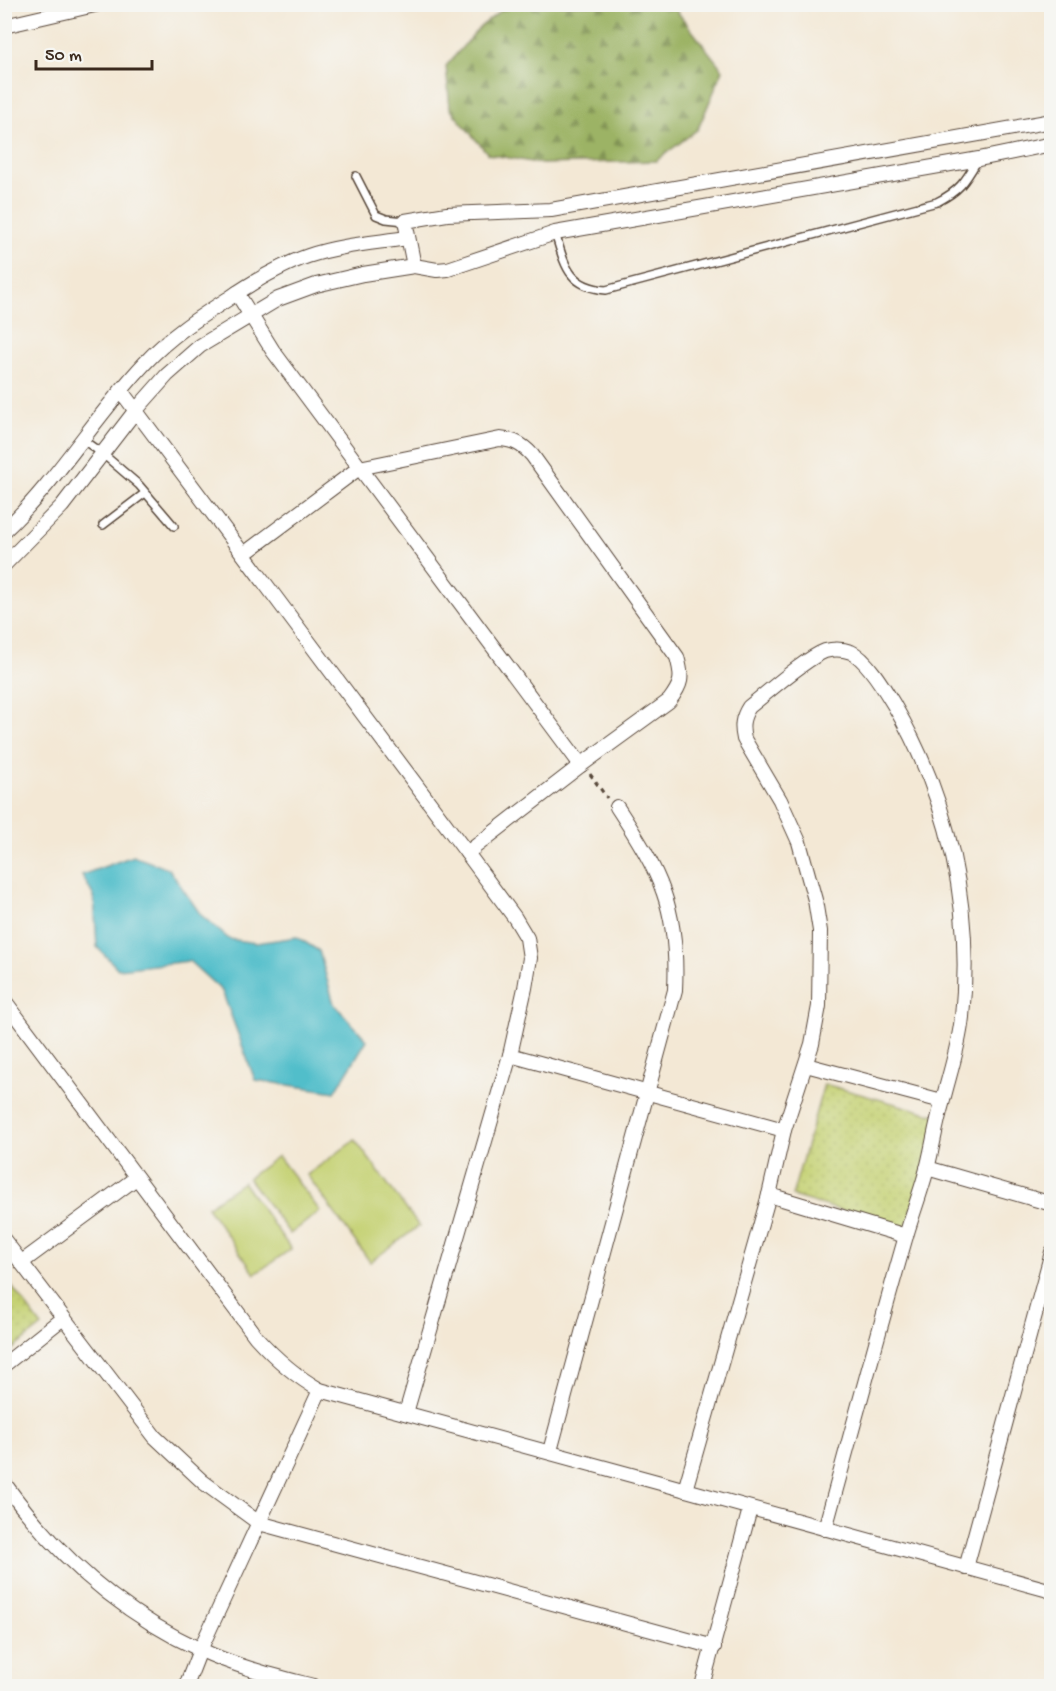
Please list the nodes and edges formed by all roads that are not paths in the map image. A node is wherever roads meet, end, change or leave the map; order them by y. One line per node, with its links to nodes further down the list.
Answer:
1 (99, 4): 2 (street)
2 (68, 8): 3 (street)
3 (4, 26)
4 (1052, 121): 5 (street)
5 (1037, 123): 6 (street); 9 (street)
6 (1047, 145): 7 (street)
7 (979, 159): 11 (street); 11 (lane)
8 (356, 176): 10 (lane)
9 (551, 210): 10 (street); 11 (street)
10 (405, 221): 12 (street)
11 (555, 233): 13 (street)
12 (407, 238): 13 (street); 14 (street)
13 (414, 266): 15 (street)
14 (237, 293): 15 (street); 16 (street)
15 (251, 316): 17 (street); 20 (street)
16 (121, 391): 17 (street); 18 (street)
17 (136, 410): 19 (street); 25 (street)
18 (83, 440): 19 (lane); 24 (street)
19 (103, 454): 21 (lane); 26 (street)
20 (358, 468): 25 (street); 27 (street); 27 (street)
21 (145, 493): 22 (lane); 23 (lane)
22 (103, 525)
23 (174, 526)
24 (4, 531)
25 (244, 554): 29 (street)
26 (4, 565)
27 (581, 765): 29 (street)
28 (617, 807): 33 (street)
29 (467, 853): 31 (street)
30 (4, 1000): 37 (street)
31 (510, 1055): 33 (street); 47 (street)
32 (806, 1065): 34 (street); 34 (street); 35 (street)
33 (647, 1091): 35 (street); 48 (street)
34 (942, 1101): 36 (street)
35 (784, 1130): 38 (street)
36 (927, 1168): 39 (street); 40 (street)
37 (136, 1178): 43 (street); 46 (street)
38 (769, 1195): 40 (street); 50 (street)
39 (1052, 1204)
40 (906, 1236): 53 (street)
41 (4, 1240): 43 (street)
42 (1052, 1252): 54 (street)
43 (22, 1262): 44 (street)
44 (63, 1318): 45 (street); 52 (street)
45 (4, 1365)
46 (320, 1390): 47 (street); 52 (street)
47 (406, 1413): 48 (street)
48 (550, 1451): 50 (street)
49 (4, 1483): 57 (street)
50 (685, 1490): 51 (street)
51 (750, 1509): 53 (street); 56 (street)
52 (259, 1523): 56 (street); 57 (street)
53 (825, 1529): 54 (street)
54 (966, 1568): 55 (street)
55 (1052, 1591)
56 (714, 1647): 60 (street)
57 (200, 1650): 58 (street); 59 (street)
58 (186, 1686)
59 (313, 1686)
60 (702, 1686)

